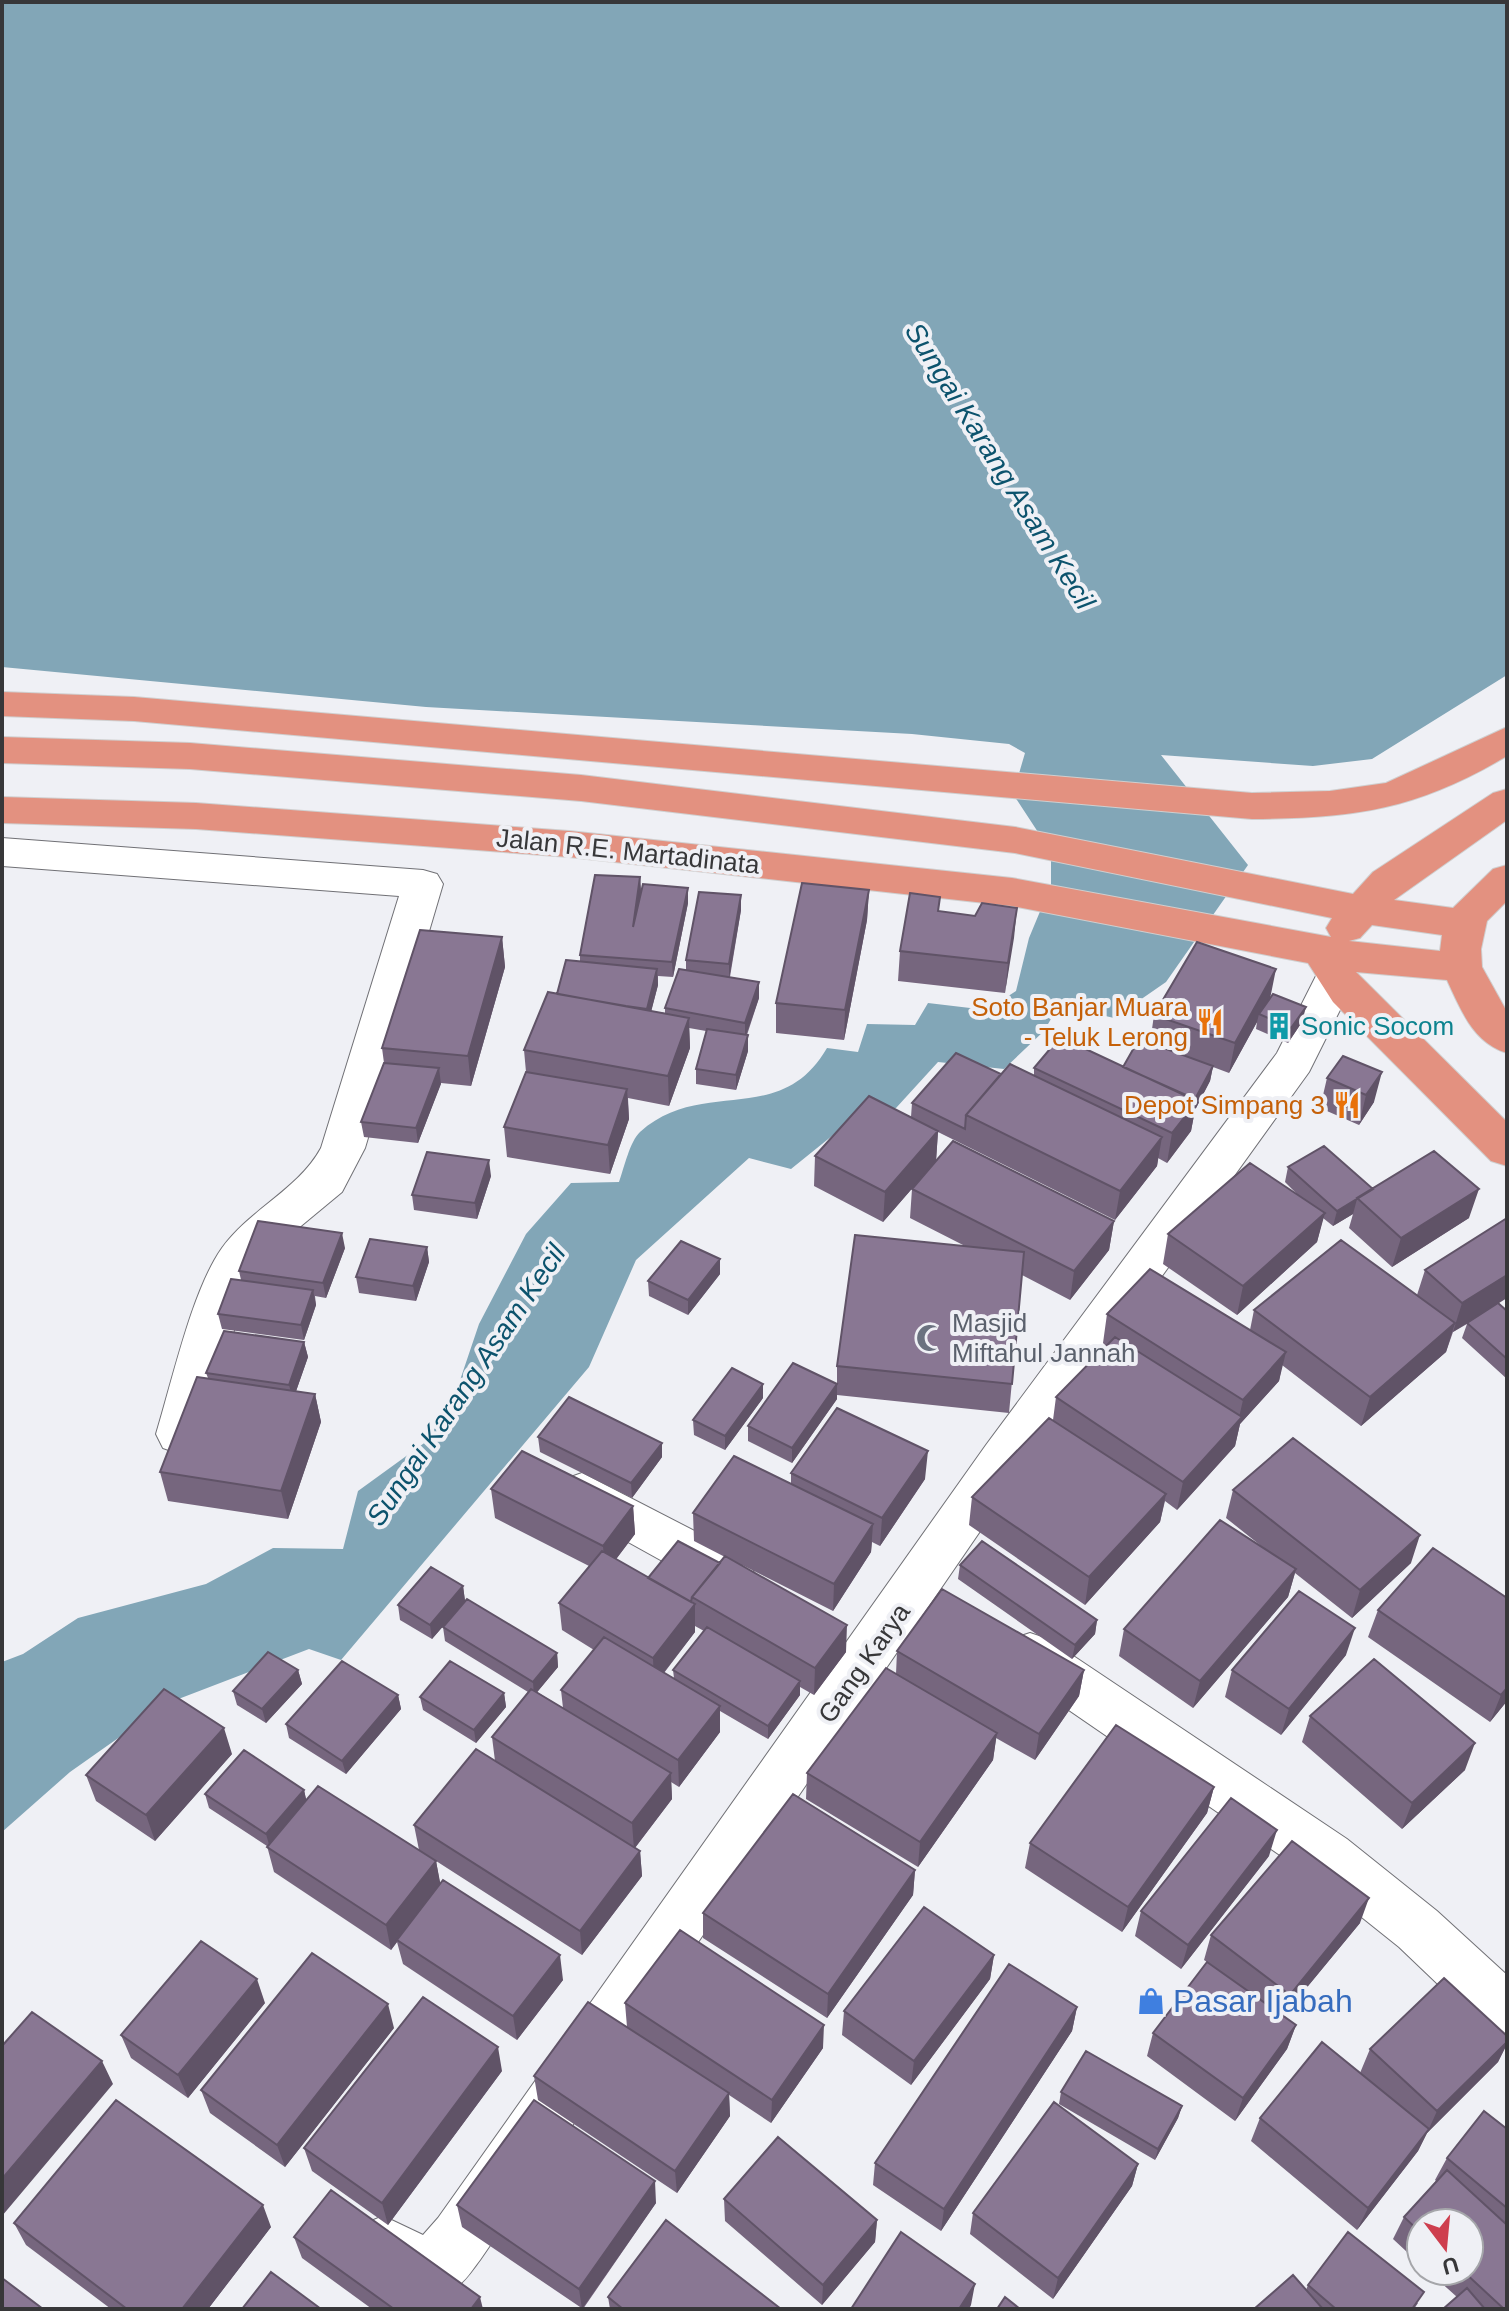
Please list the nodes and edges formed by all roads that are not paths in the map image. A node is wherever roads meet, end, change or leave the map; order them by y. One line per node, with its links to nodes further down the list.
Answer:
1 (2, 704): 2 (highway)
2 (1507, 739)
3 (2, 750): 8 (highway)
4 (1507, 802): 8 (highway)
5 (2, 810): 10 (highway, Jalan R.E. Martadinata)
6 (2, 852): 14 (street)
7 (1507, 879): 9 (highway)
8 (1362, 910): 9 (highway); 10 (highway)
9 (1462, 923): 11 (highway)
10 (1331, 963): 11 (highway, Jalan R.E. Martadinata); 13 (highway); 17 (street, Gang Karya)
11 (1461, 967): 12 (highway)
12 (1495, 1027)
13 (1507, 1149)
14 (172, 1460)
15 (547, 1474): 16 (street)
16 (763, 1592)
17 (958, 1607): 18 (street); 19 (street, Gang Karya)
18 (1507, 2012)
19 (353, 2225)

